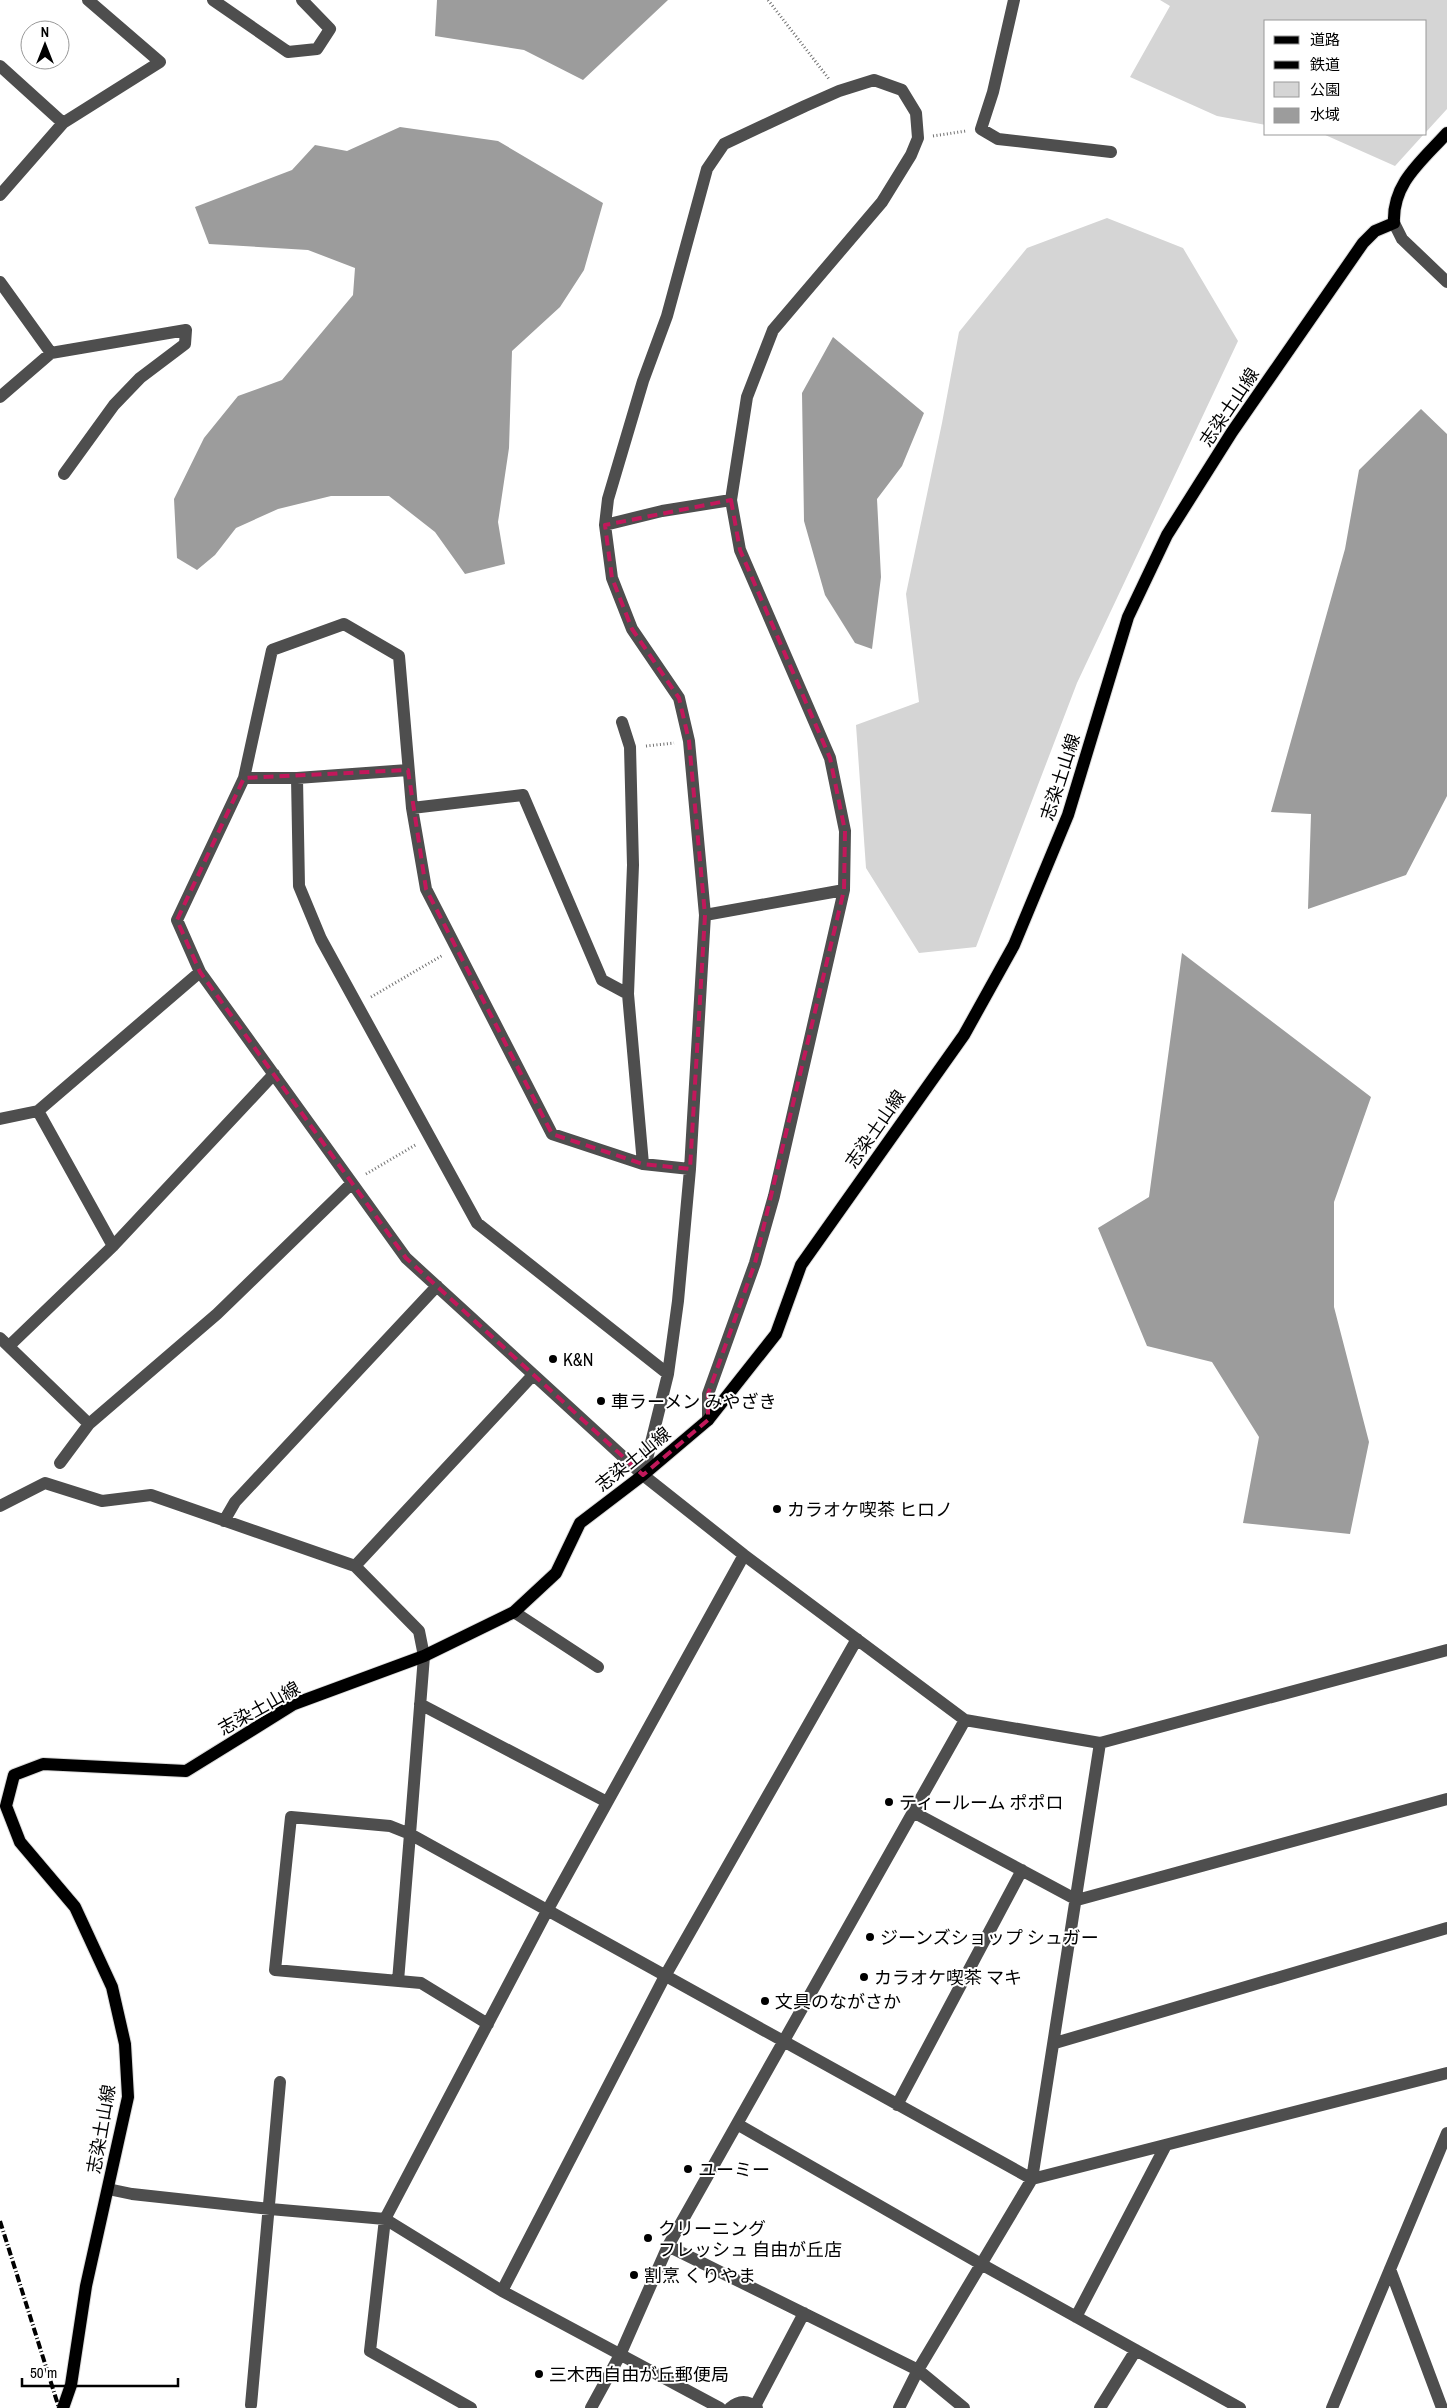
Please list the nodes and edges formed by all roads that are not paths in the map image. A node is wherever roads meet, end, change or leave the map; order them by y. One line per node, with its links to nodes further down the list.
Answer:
1 (88, 0): 6 (street)
2 (213, 0): 3 (street)
3 (302, 0)
4 (1014, 0): 8 (street)
5 (0, 66): 6 (street)
6 (63, 123): 9 (street)
7 (1447, 133): 10 (main road)
8 (1111, 152)
9 (0, 195)
10 (1394, 223): 12 (street); 38 (main road, 志染土山線)
11 (0, 282): 13 (street)
12 (1447, 282)
13 (51, 352): 14 (street); 15 (street)
14 (0, 397)
15 (64, 474)
16 (731, 500): 17 (street); 17 (street); 23 (street)
17 (605, 525): 24 (street)
18 (622, 722): 26 (street)
19 (408, 770): 20 (street); 21 (street); 22 (street)
20 (244, 778): 21 (street); 25 (street)
21 (298, 778): 36 (street)
22 (412, 808): 26 (street); 30 (street)
23 (844, 890): 24 (street); 38 (street)
24 (705, 915): 31 (street)
25 (200, 972): 27 (street); 28 (street)
26 (628, 994): 30 (street)
27 (274, 1074): 32 (street); 33 (street)
28 (38, 1111): 29 (street); 33 (street)
29 (0, 1119)
30 (643, 1164): 31 (street)
31 (690, 1170): 36 (street)
32 (352, 1183): 34 (street); 39 (street)
33 (113, 1246): 35 (street)
34 (437, 1286): 37 (street); 43 (street)
35 (4, 1342): 39 (street)
36 (668, 1374): 41 (street)
37 (534, 1375): 41 (street); 45 (street)
38 (708, 1420): 41 (main road, 志染土山線)
39 (89, 1424): 40 (street)
40 (60, 1463)
41 (643, 1475): 44 (street); 46 (main road, 志染土山線)
42 (0, 1506): 43 (street)
43 (224, 1521): 45 (street)
44 (744, 1555): 47 (street); 55 (street)
45 (355, 1566): 49 (street)
46 (514, 1612): 49 (main road, 志染土山線); 50 (street)
47 (857, 1640): 52 (street); 62 (street)
48 (1447, 1650): 53 (street)
49 (424, 1656): 51 (street); 74 (main road, 志染土山線)
50 (598, 1667)
51 (420, 1704): 55 (street); 57 (street)
52 (964, 1720): 53 (street); 56 (street)
53 (1100, 1743): 59 (street)
54 (1447, 1798): 59 (street)
55 (607, 1802): 60 (street)
56 (913, 1812): 58 (street); 65 (street)
57 (410, 1834): 60 (street); 63 (street); 63 (street)
58 (1022, 1870): 59 (street); 69 (street)
59 (1077, 1900): 66 (street)
60 (547, 1911): 62 (street); 64 (street)
61 (1447, 1928): 66 (street)
62 (665, 1976): 65 (street); 80 (street)
63 (398, 1981): 64 (street)
64 (488, 2024): 76 (street)
65 (783, 2042): 69 (street); 70 (street)
66 (1055, 2043): 73 (street)
67 (1447, 2072): 72 (street)
68 (280, 2082): 75 (street)
69 (897, 2105): 73 (street)
70 (737, 2124): 77 (street); 78 (street)
71 (1447, 2133): 79 (street)
72 (1166, 2145): 73 (street); 82 (street)
73 (1032, 2179): 78 (street)
74 (108, 2189): 75 (street); 88 (main road, 志染土山線)
75 (270, 2209): 76 (street); 86 (street)
76 (385, 2219): 80 (street); 89 (street)
77 (668, 2246): 81 (street); 84 (street)
78 (981, 2264): 82 (street); 85 (street)
79 (1390, 2269): 97 (street); 98 (street)
80 (502, 2291): 84 (street)
81 (804, 2313): 85 (street); 87 (street)
82 (1076, 2317): 83 (street)
83 (1136, 2350): 95 (street); 96 (street)
84 (620, 2355): 90 (street); 91 (street)
85 (918, 2370): 93 (street); 94 (street)
86 (251, 2405)
87 (756, 2407): 92 (street)
88 (63, 2408)
89 (472, 2408)
90 (591, 2408)
91 (720, 2408)
92 (730, 2408)
93 (899, 2408)
94 (964, 2408)
95 (1100, 2408)
96 (1240, 2408)
97 (1332, 2408)
98 (1442, 2408)

